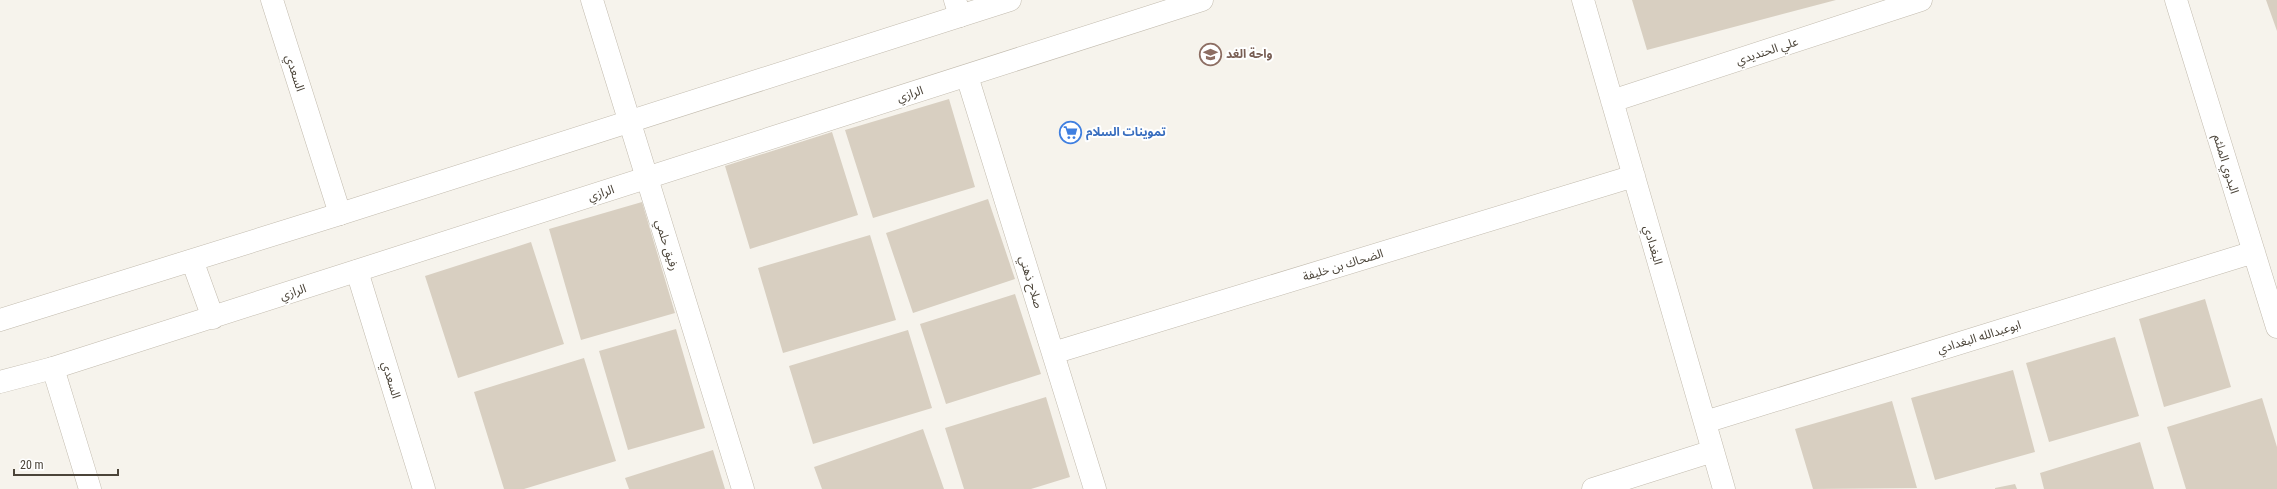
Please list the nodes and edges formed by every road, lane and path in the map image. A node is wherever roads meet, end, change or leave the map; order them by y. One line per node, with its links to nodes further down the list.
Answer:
1 (272, 0): 14 (street, السعدي)
2 (592, 0): 11 (street, رفيق حلمي)
3 (1010, 0): 8 (street)
4 (1202, 0): 9 (street, الرازي)
5 (1583, 0): 10 (street, البغدادي)
6 (1921, 0): 10 (street, علي الحنديدي)
7 (2176, 0): 15 (street, البدوي الملثم)
8 (957, 8): 11 (street)
9 (967, 76): 13 (street, الرازي); 21 (street, صلاح ذهني)
10 (1612, 101): 12 (street, البغدادي)
11 (629, 122): 13 (street, رفيق حلمي); 14 (street)
12 (1634, 176): 21 (street, الضحاك بن خليفة); 24 (street, البغدادي)
13 (646, 178): 17 (street, الرازي); 28 (street, رفيق حلمي)
14 (340, 214): 16 (street)
15 (2254, 252): 20 (street, البدوي الملثم); 24 (street, ابوعبدالله البغدادي)
16 (192, 260): 18 (street); 19 (street)
17 (357, 271): 18 (street, الرازي); 27 (street, السعدي)
18 (213, 318): 22 (street, الرازي)
19 (0, 320)
20 (2277, 327)
21 (1053, 353): 29 (street, صلاح ذهني)
22 (53, 368): 23 (street, الرازي); 26 (street)
23 (0, 382)
24 (1705, 422): 25 (street, البغدادي)
25 (1713, 451): 30 (street); 31 (street, البغدادي)
26 (90, 489)
27 (424, 489)
28 (743, 489)
29 (1095, 489)
30 (1593, 489)
31 (1724, 489)

